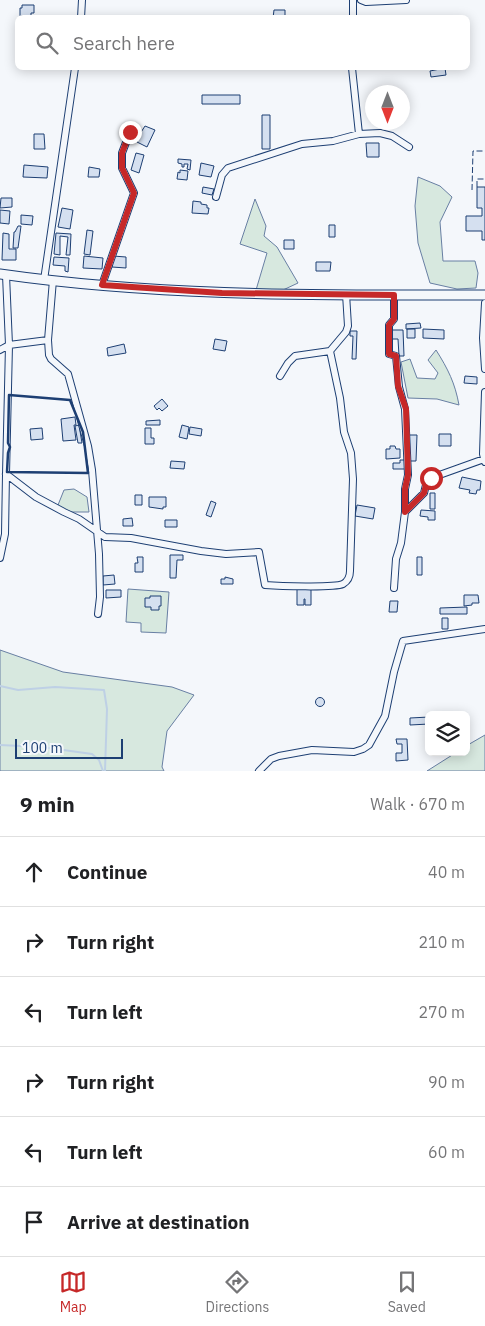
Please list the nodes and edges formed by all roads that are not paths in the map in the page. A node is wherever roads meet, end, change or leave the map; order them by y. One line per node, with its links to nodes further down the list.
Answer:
1 (82, 0): 5 (street)
2 (353, 0): 6 (street)
3 (361, 0): 4 (street)
4 (406, 0)
5 (81, 15)
6 (353, 15)
7 (75, 70): 14 (street)
8 (352, 70): 10 (street)
9 (130, 132): 15 (street)
10 (360, 134): 11 (street); 12 (street)
11 (409, 147)
12 (216, 197)
13 (3, 275): 14 (street); 21 (street)
14 (48, 280): 15 (street); 20 (street)
15 (102, 285): 16 (street)
16 (346, 294): 17 (street); 23 (street)
17 (394, 295): 18 (street); 29 (street)
18 (485, 296)
19 (485, 303): 24 (street)
20 (48, 340): 21 (street); 30 (street)
21 (9, 345): 22 (street); 28 (street)
22 (0, 350)
23 (330, 351): 25 (street); 30 (street)
24 (485, 369)
25 (280, 376)
26 (485, 392): 27 (street)
27 (484, 461): 29 (street)
28 (6, 474): 30 (street); 31 (street)
29 (405, 512): 32 (street)
30 (97, 530): 33 (street)
31 (0, 558)
32 (394, 588)
33 (98, 614)
34 (485, 629): 35 (street)
35 (259, 771)

